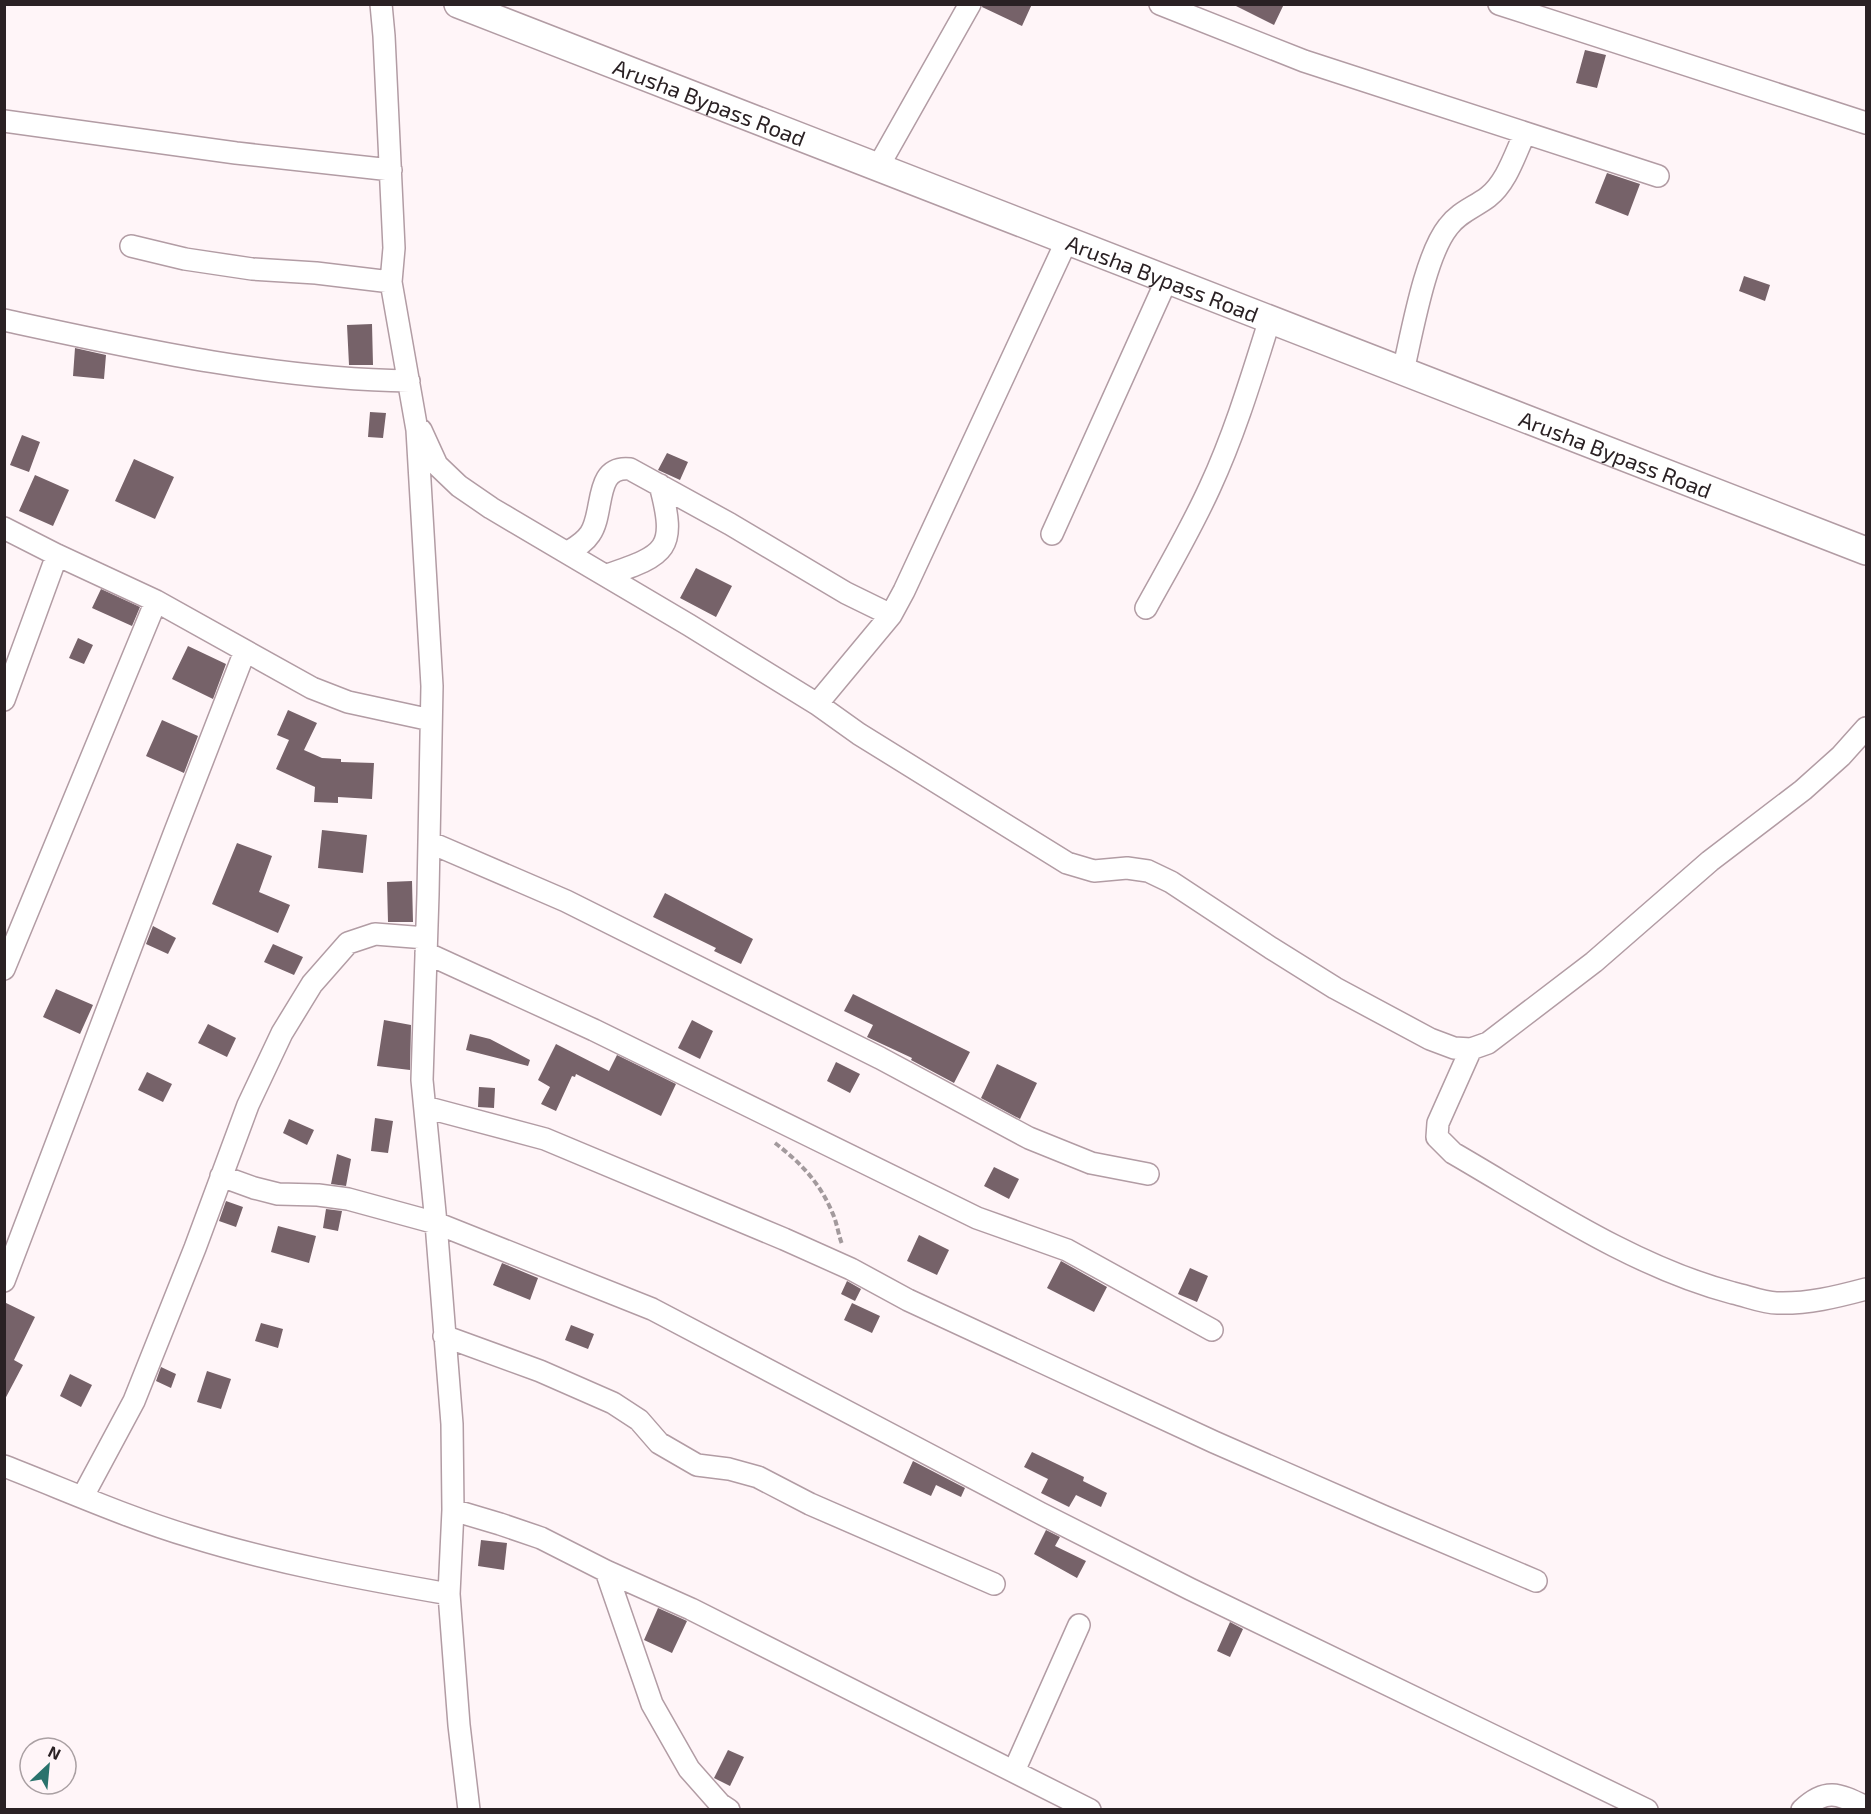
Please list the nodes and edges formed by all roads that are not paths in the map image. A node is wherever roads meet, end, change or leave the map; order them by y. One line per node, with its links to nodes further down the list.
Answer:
1 (381, 4): 10 (street)
2 (459, 4): 9 (main road, Arusha Bypass Road)
3 (970, 4): 9 (street)
4 (1160, 4): 8 (street)
5 (1499, 4): 7 (street)
6 (4, 121): 10 (street)
7 (1866, 123)
8 (1525, 133): 11 (street); 18 (street)
9 (878, 167): 12 (main road, Arusha Bypass Road)
10 (391, 170): 15 (street)
11 (1658, 176)
12 (1067, 240): 14 (main road, Arusha Bypass Road); 30 (street)
13 (131, 246): 15 (street)
14 (1167, 279): 16 (main road, Arusha Bypass Road); 23 (street)
15 (390, 282): 19 (street)
16 (1270, 319): 18 (main road, Arusha Bypass Road); 29 (street)
17 (4, 320): 19 (street)
18 (1403, 371): 24 (main road, Arusha Bypass Road)
19 (409, 381): 20 (street)
20 (416, 419): 25 (street); 34 (street)
21 (660, 485): 25 (street); 27 (street); 30 (street)
22 (6, 531): 26 (street)
23 (1052, 534)
24 (1866, 551)
25 (568, 552): 27 (street)
26 (57, 555): 28 (street); 32 (street)
27 (607, 575): 33 (street)
28 (156, 601): 31 (street); 38 (street)
29 (1146, 608)
30 (891, 615): 33 (street)
31 (245, 651): 34 (street); 44 (street)
32 (4, 700)
33 (817, 704): 39 (street)
34 (431, 720): 36 (street)
35 (1866, 728): 39 (street)
36 (429, 843): 37 (street); 41 (street)
37 (426, 946): 40 (street); 42 (street); 46 (street)
38 (4, 969)
39 (1471, 1049): 45 (street)
40 (425, 1107): 43 (street); 52 (street)
41 (1148, 1174)
42 (221, 1176): 43 (street); 49 (street)
43 (436, 1223): 47 (street); 62 (street)
44 (4, 1281)
45 (1866, 1289)
46 (1212, 1330)
47 (444, 1336): 50 (street); 53 (street)
48 (4, 1466): 49 (street)
49 (83, 1496): 54 (street)
50 (453, 1510): 51 (street); 54 (street)
51 (606, 1571): 56 (street); 60 (street)
52 (1536, 1581)
53 (994, 1584)
54 (449, 1594): 59 (street)
55 (1079, 1625): 56 (street)
56 (1014, 1771): 61 (street)
57 (1824, 1802): 58 (street); 63 (street)
58 (1866, 1807)
59 (469, 1809)
60 (729, 1809)
61 (1090, 1809)
62 (1647, 1809)
63 (1802, 1809)

